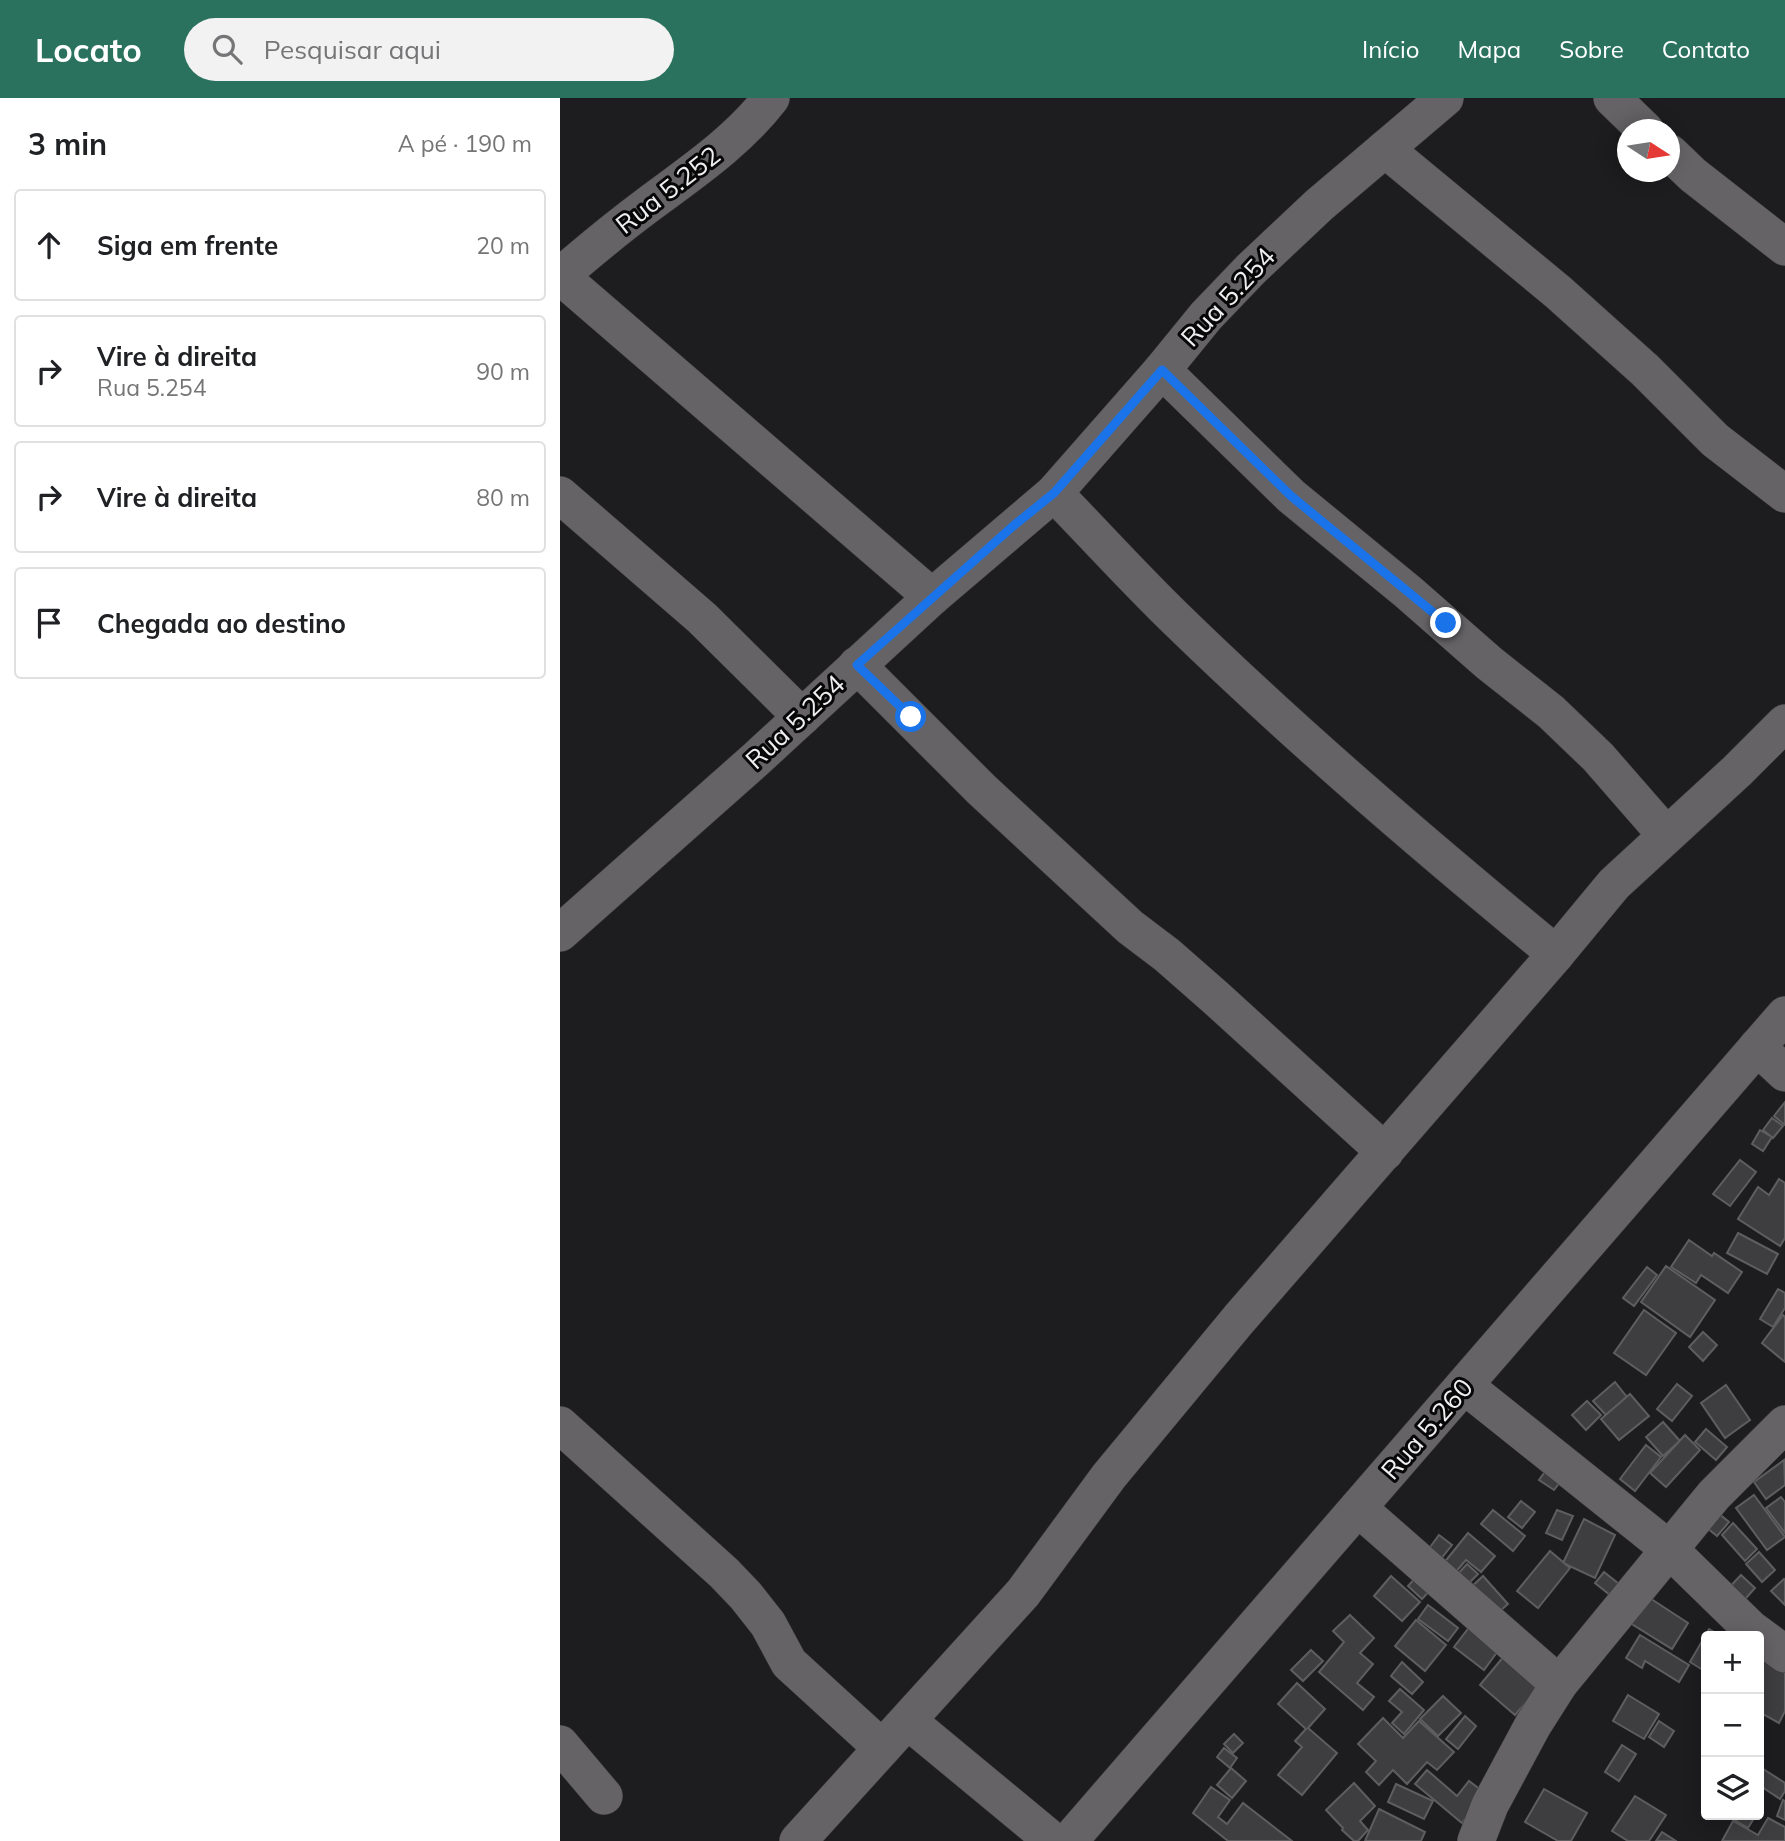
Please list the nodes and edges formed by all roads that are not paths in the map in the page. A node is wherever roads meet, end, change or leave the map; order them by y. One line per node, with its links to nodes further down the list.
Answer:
1 (771, 98): 8 (street, Rua 5.252)
2 (1445, 98): 5 (street, Rua 5.254)
3 (1612, 98): 4 (street)
4 (1634, 119)
5 (1385, 149): 9 (street, Rua 5.254); 11 (street)
6 (1680, 163): 7 (street)
7 (1785, 247)
8 (560, 276): 13 (street)
9 (1162, 370): 10 (street, Rua 5.254); 17 (street)
10 (1054, 493): 13 (street, Rua 5.254); 19 (street)
11 (1785, 494)
12 (560, 495): 15 (street)
13 (932, 597): 14 (street, Rua 5.254)
14 (857, 665): 15 (street, Rua 5.254); 23 (street)
15 (802, 717): 18 (street, Rua 5.254)
16 (1785, 723): 17 (street)
17 (1667, 835): 19 (street)
18 (560, 933)
19 (1556, 954): 23 (street)
20 (1785, 1016): 21 (street, Rua 5.260)
21 (1757, 1047): 22 (street); 24 (street, Rua 5.260)
22 (1785, 1073)
23 (1385, 1152): 31 (street)
24 (1465, 1386): 27 (street, Rua 5.260); 28 (street)
25 (1785, 1424): 28 (street)
26 (560, 1425): 33 (street)
27 (1358, 1508): 30 (street); 37 (street, Rua 5.260)
28 (1669, 1549): 29 (street); 30 (street)
29 (1785, 1654)
30 (1559, 1684): 38 (street)
31 (908, 1721): 33 (street); 36 (street)
32 (560, 1744): 34 (street)
33 (882, 1748): 35 (street)
34 (604, 1796)
35 (798, 1841)
36 (1053, 1841)
37 (1069, 1841)
38 (1476, 1841)

